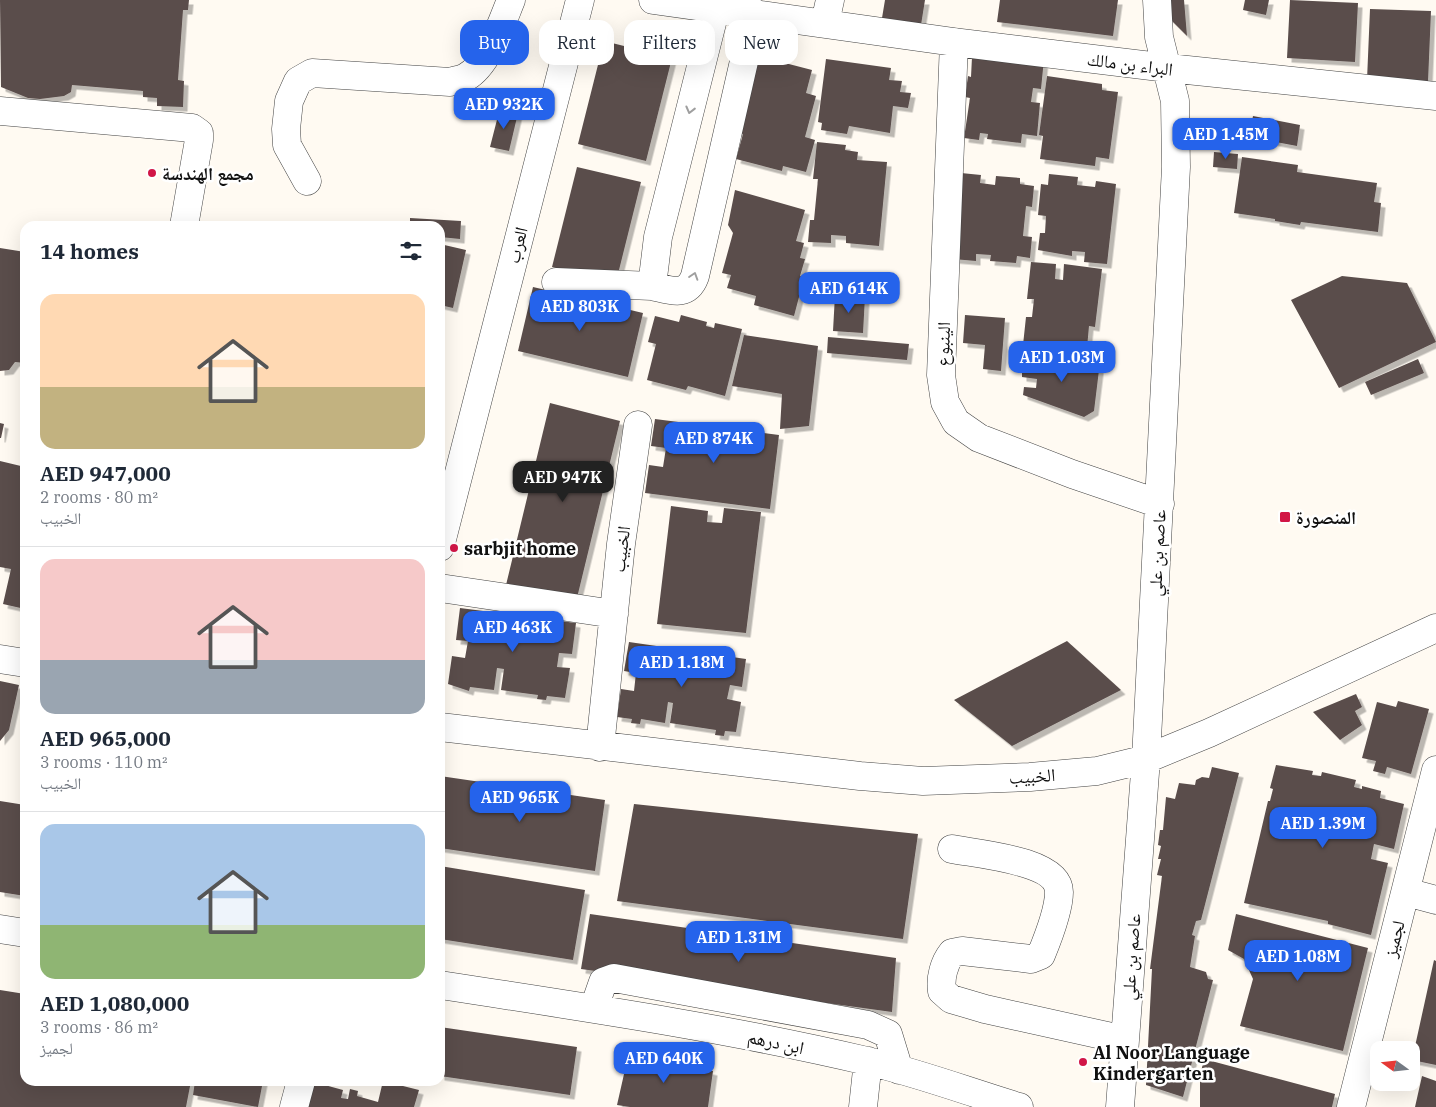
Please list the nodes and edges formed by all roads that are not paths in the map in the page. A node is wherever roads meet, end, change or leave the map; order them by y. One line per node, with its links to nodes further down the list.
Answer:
1 (511, 0): 12 (street)
2 (580, 0): 18 (street, العرب)
3 (653, 0): 5 (street, البراء بن مالك)
4 (1157, 0): 9 (street, عاصم بن علي)
5 (716, 7): 7 (street, البراء بن مالك); 15 (street, one-way to 15)
6 (827, 11): 7 (street, البراء بن مالك); 8 (street, البراء بن مالك)
7 (755, 13): 15 (street, one-way to 7)
8 (954, 42): 9 (street, البراء بن مالك); 17 (street, الينبوع)
9 (1168, 68): 10 (street, البراء بن مالك); 17 (street, عاصم بن علي)
10 (1436, 96)
11 (0, 111): 13 (street)
12 (307, 181)
13 (185, 221)
14 (556, 282): 15 (street)
15 (652, 286)
16 (638, 426): 20 (street, الخبيب)
17 (1160, 504): 26 (street, عاصم بن علي)
18 (445, 524)
19 (445, 589): 20 (street)
20 (614, 614): 25 (street, الخبيب)
21 (1436, 628): 26 (street, الخبيب)
22 (0, 659): 23 (street)
23 (20, 662)
24 (445, 728): 25 (street, الخبيب)
25 (600, 747): 26 (street, الخبيب)
26 (1146, 759): 35 (street, عاصم بن علي)
27 (1436, 770): 29 (street, لجميز)
28 (952, 849): 35 (street)
29 (1406, 892): 30 (street); 44 (street, لجميز)
30 (1436, 900)
31 (0, 929): 32 (street)
32 (20, 932)
33 (445, 986): 34 (street, ابن درهم)
34 (594, 1008): 36 (street, ابن درهم); 37 (street)
35 (1125, 1040): 43 (street, عاصم بن علي)
36 (868, 1061): 37 (street, ابن درهم); 41 (street)
37 (899, 1070): 39 (street, ابن درهم)
38 (300, 1086): 40 (street)
39 (986, 1102): 42 (street, ابن درهم)
40 (294, 1107)
41 (863, 1107)
42 (1019, 1107)
43 (1120, 1107)
44 (1351, 1107)

